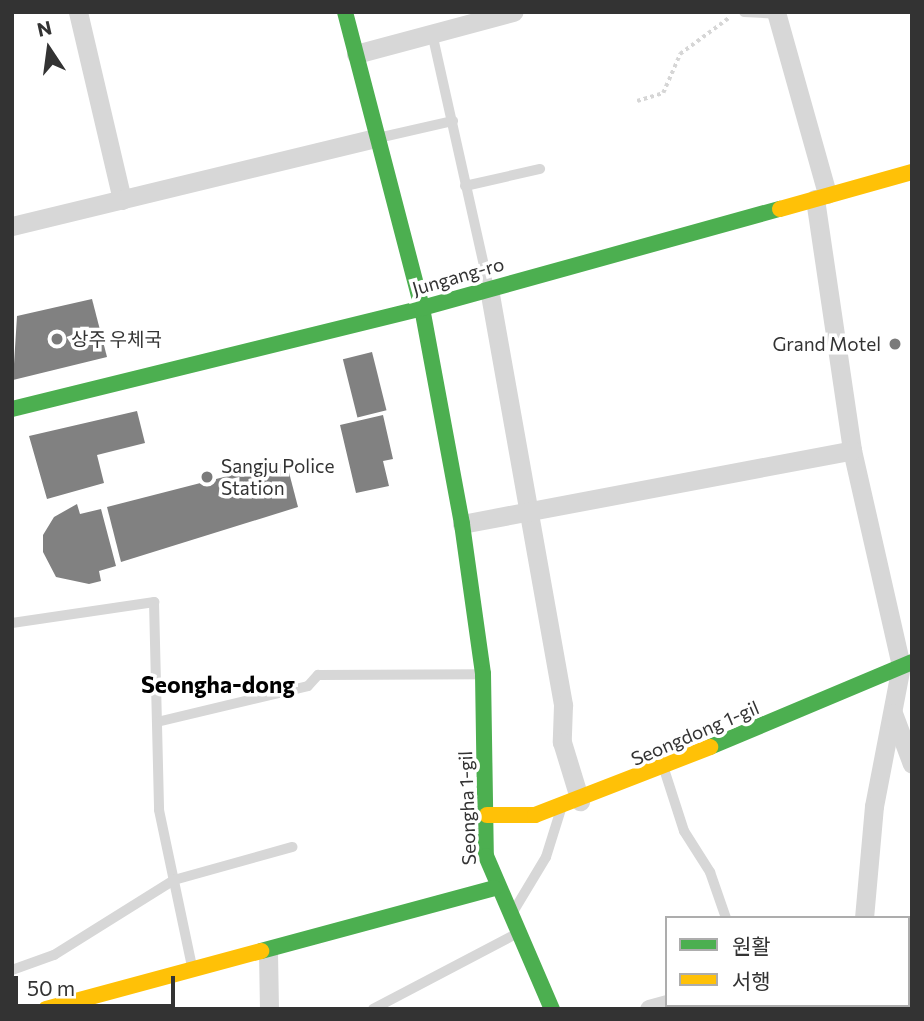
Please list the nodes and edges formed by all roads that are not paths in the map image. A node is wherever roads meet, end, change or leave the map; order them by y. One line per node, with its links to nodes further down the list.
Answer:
1 (78, 12): 14 (street)
2 (345, 12): 7 (street, Seongha 1-gil)
3 (513, 12): 6 (street)
4 (744, 12): 5 (lane)
5 (777, 13): 13 (street)
6 (432, 33): 7 (street); 8 (lane)
7 (355, 54): 9 (street, Seongha 1-gil)
8 (453, 121): 9 (lane); 12 (lane)
9 (377, 138): 14 (street); 17 (street, Seongha 1-gil)
10 (540, 169): 12 (lane)
11 (912, 172): 13 (street, Jungang-ro)
12 (465, 186): 16 (lane)
13 (821, 196): 16 (street, Jungang-ro); 19 (street)
14 (122, 200): 15 (street)
15 (12, 226)
16 (489, 289): 17 (street, Jungang-ro); 20 (street)
17 (422, 308): 18 (street, Jungang-ro); 21 (street, Seongha 1-gil)
18 (12, 410)
19 (852, 450): 20 (street); 23 (street)
20 (530, 511): 21 (street); 29 (street)
21 (462, 524): 24 (street, Seongha 1-gil)
22 (12, 623): 26 (lane)
23 (906, 664): 25 (street); 28 (street, Seongdong 1-gil)
24 (483, 674): 26 (lane); 30 (street, Seongha 1-gil)
25 (893, 712): 27 (street); 36 (street)
26 (157, 722): 32 (lane)
27 (912, 764)
28 (664, 769): 29 (street, Seongdong 1-gil); 35 (lane)
29 (571, 804): 30 (street, Seongdong 1-gil); 34 (lane)
30 (487, 815): 33 (street, Seongha 1-gil)
31 (292, 847): 32 (lane)
32 (174, 880): 39 (lane); 40 (lane)
33 (495, 888): 34 (street); 38 (street, Seongha 1-gil)
34 (513, 913): 37 (street)
35 (725, 916)
36 (864, 916)
37 (523, 930): 43 (lane); 44 (street)
38 (268, 952): 40 (street, Seongha 1-gil); 42 (street)
39 (12, 970)
40 (194, 973): 41 (street, Seongha 1-gil)
41 (46, 1009)
42 (269, 1009)
43 (373, 1009)
44 (552, 1009)

